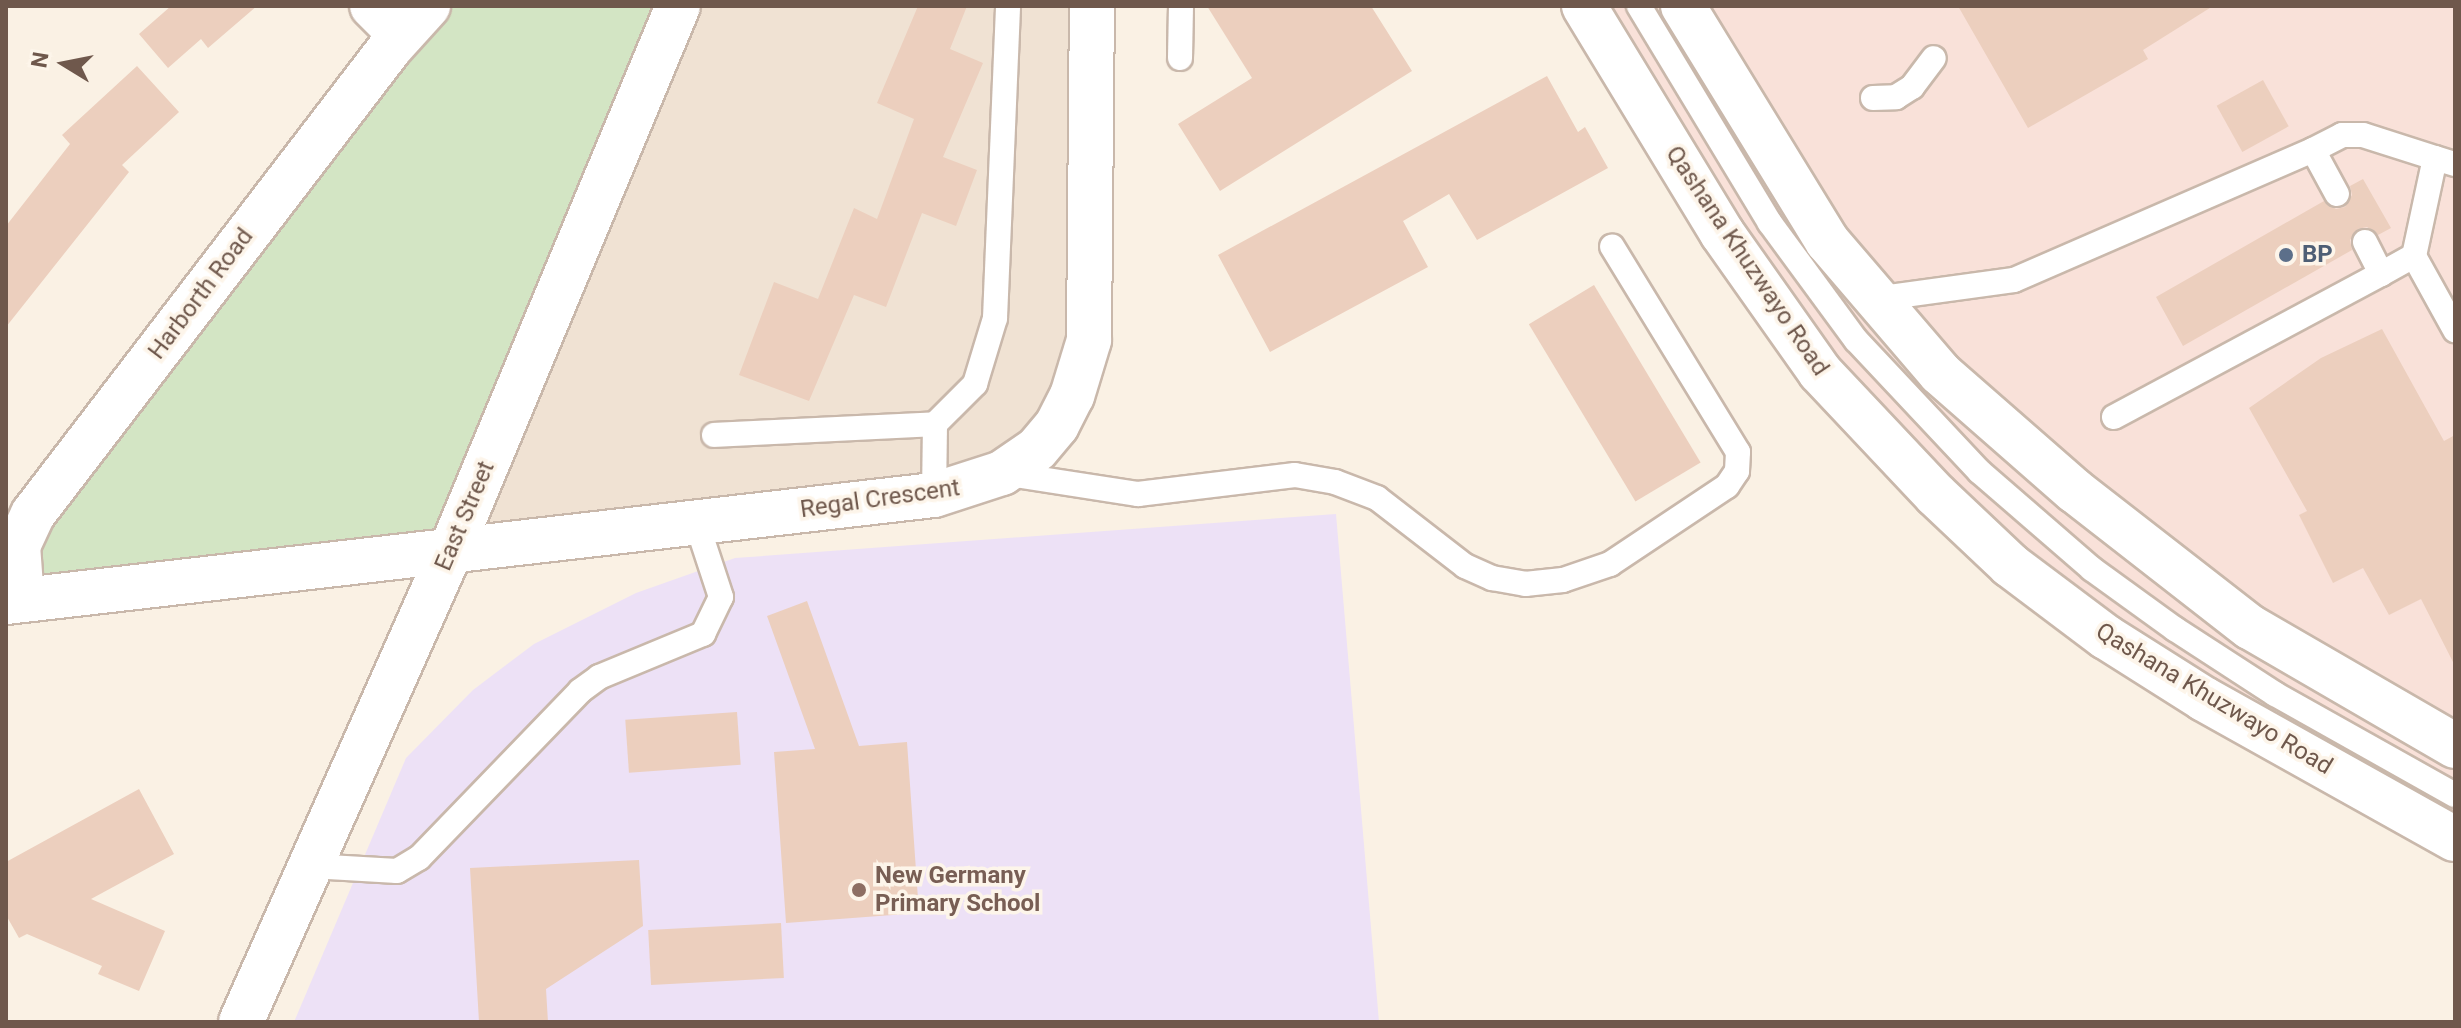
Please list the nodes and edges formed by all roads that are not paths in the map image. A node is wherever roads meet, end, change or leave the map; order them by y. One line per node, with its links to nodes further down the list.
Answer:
1 (678, 6): 27 (street, East Street)
2 (1008, 6): 22 (lane)
3 (1092, 6): 24 (street, Regal Crescent)
4 (1181, 6): 9 (lane)
5 (1584, 6): 31 (street, Qashana Khuzwayo Road)
6 (1639, 6): 30 (lane)
7 (1683, 6): 19 (street)
8 (400, 16): 28 (street, Harborth Road)
9 (1180, 58)
10 (1934, 58): 11 (lane)
11 (1873, 98)
12 (2313, 150): 13 (lane); 14 (lane); 19 (lane)
13 (2445, 161): 17 (lane)
14 (2337, 194)
15 (2365, 242): 18 (lane)
16 (1612, 246): 24 (lane)
17 (2414, 256): 18 (lane); 20 (lane)
18 (2381, 274): 21 (lane)
19 (1875, 299): 29 (street)
20 (2455, 330)
21 (2114, 417)
22 (935, 424): 23 (lane); 25 (lane)
23 (714, 435)
24 (1002, 473): 25 (street, Regal Crescent)
25 (934, 495): 26 (street, Regal Crescent)
26 (696, 521): 27 (street, Regal Crescent); 32 (lane)
27 (451, 550): 28 (street, Harborth Road); 32 (street, East Street)
28 (14, 601)
29 (2455, 746)
30 (2455, 795)
31 (2455, 839)
32 (311, 866): 33 (street, East Street)
33 (241, 1022)

